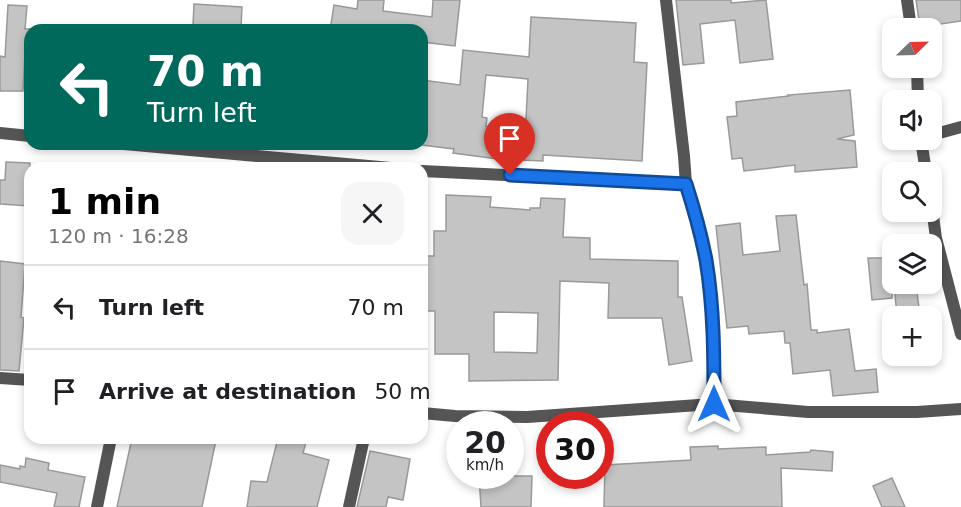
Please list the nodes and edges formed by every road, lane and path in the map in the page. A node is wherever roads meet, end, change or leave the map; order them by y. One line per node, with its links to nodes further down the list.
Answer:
1 (666, 0): 11 (street)
2 (907, 0): 3 (street)
3 (910, 18)
4 (961, 127): 5 (street)
5 (942, 132)
6 (0, 133): 7 (street)
7 (24, 135)
8 (191, 150): 9 (street)
9 (324, 162)
10 (428, 171): 11 (street)
11 (686, 184): 16 (street)
12 (934, 222): 13 (street)
13 (961, 333)
14 (0, 378): 15 (street)
15 (24, 380)
16 (714, 404): 17 (street); 18 (street)
17 (961, 409)
18 (428, 412)
19 (110, 444): 21 (street)
20 (363, 444): 22 (street)
21 (97, 507)
22 (349, 507)

